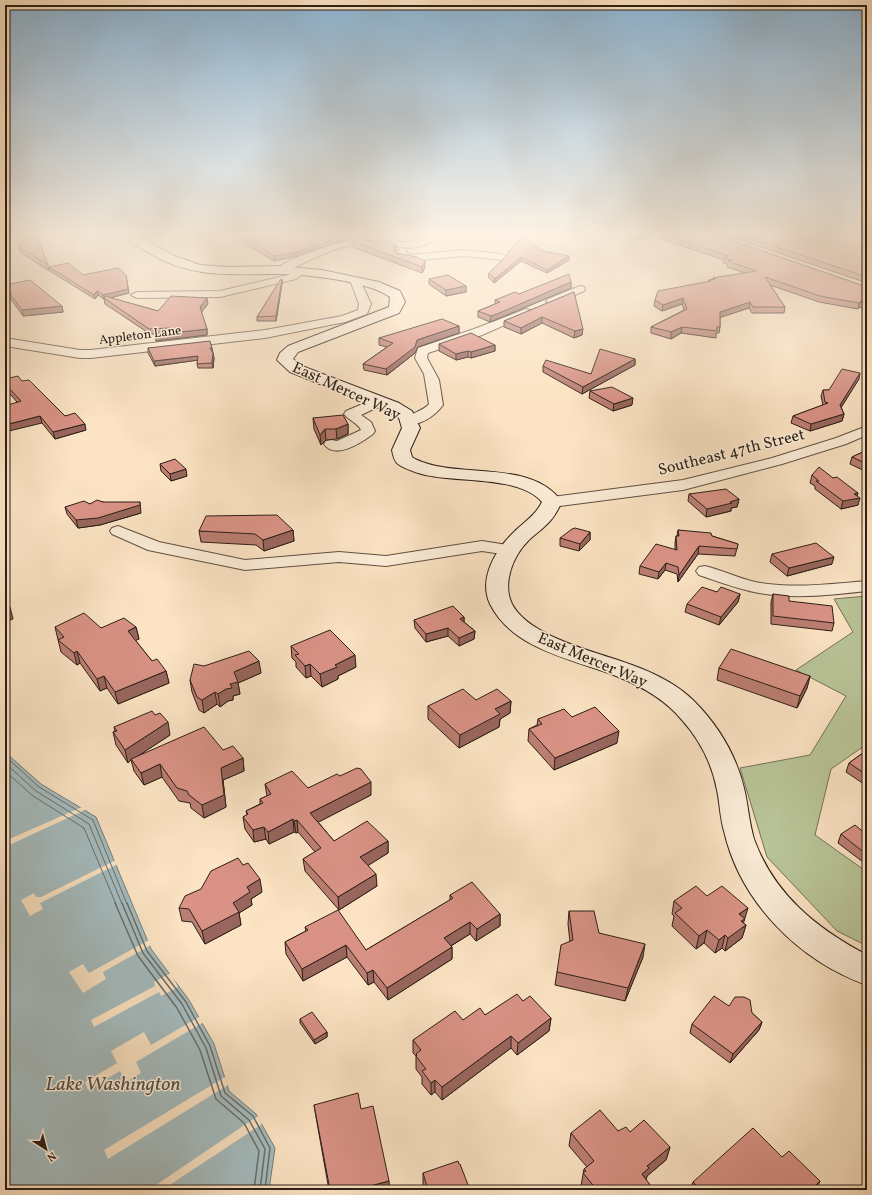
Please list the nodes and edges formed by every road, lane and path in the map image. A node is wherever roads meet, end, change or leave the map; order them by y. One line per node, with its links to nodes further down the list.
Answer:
1 (234, 291): 5 (street)
2 (359, 291): 6 (street, Appleton Lane)
3 (391, 291): 7 (street, East Mercer Way)
4 (576, 291): 8 (street)
5 (137, 295)
6 (5, 342)
7 (379, 401): 8 (street, East Mercer Way); 10 (street)
8 (410, 421): 11 (street, East Mercer Way)
9 (867, 430): 11 (street, Southeast 47th Street)
10 (331, 444)
11 (552, 502): 13 (street, East Mercer Way)
12 (118, 531): 13 (street)
13 (508, 550): 16 (street, East Mercer Way)
14 (705, 571): 15 (street)
15 (867, 586)
16 (867, 971)

